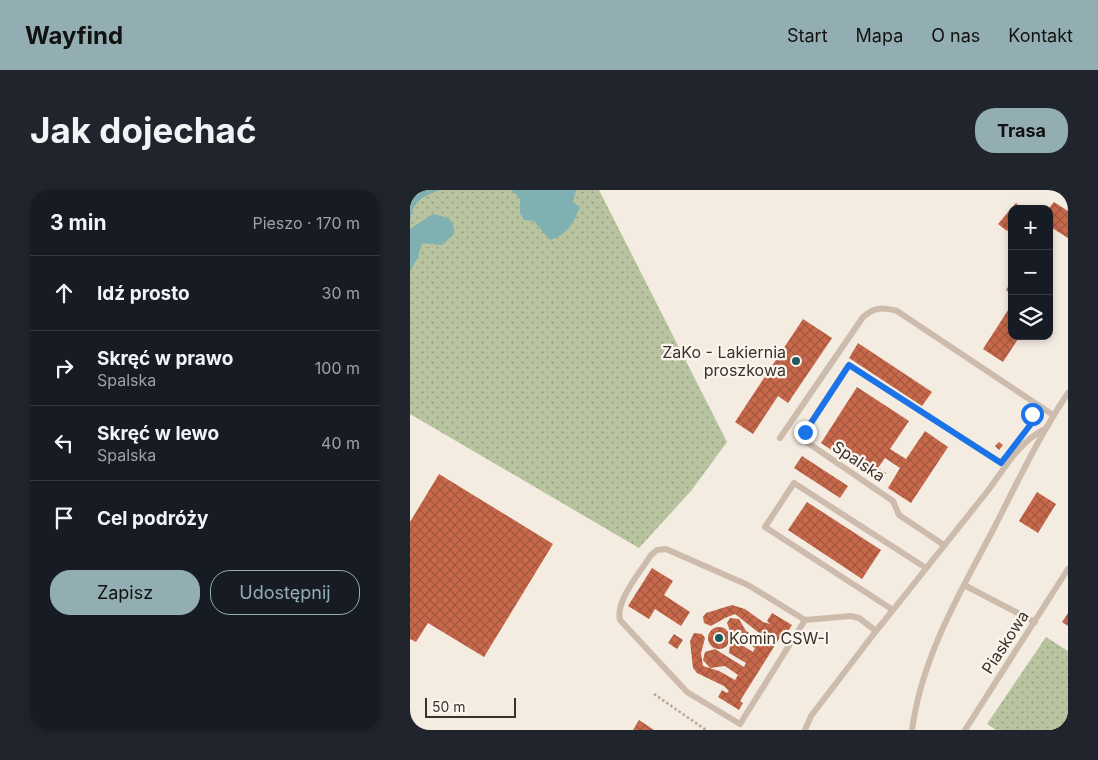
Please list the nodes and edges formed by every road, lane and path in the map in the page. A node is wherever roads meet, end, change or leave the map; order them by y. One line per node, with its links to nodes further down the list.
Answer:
1 (1068, 393): 3 (lane)
2 (1026, 405): 5 (path)
3 (1053, 415): 4 (lane); 6 (lane)
4 (1045, 429): 7 (lane); 11 (lane)
5 (1025, 432)
6 (780, 438)
7 (1006, 466): 8 (lane); 8 (lane, Spalska)
8 (944, 545): 9 (lane)
9 (926, 568): 12 (lane); 12 (lane)
10 (1068, 569): 14 (lane, Piaskowa)
11 (964, 585): 14 (lane); 19 (lane)
12 (892, 610): 15 (lane)
13 (805, 620): 13 (lane); 15 (lane)
14 (1035, 622): 20 (lane, Piaskowa)
15 (876, 631): 18 (lane)
16 (654, 694): 17 (path)
17 (706, 730)
18 (805, 730)
19 (912, 730)
20 (965, 730)

